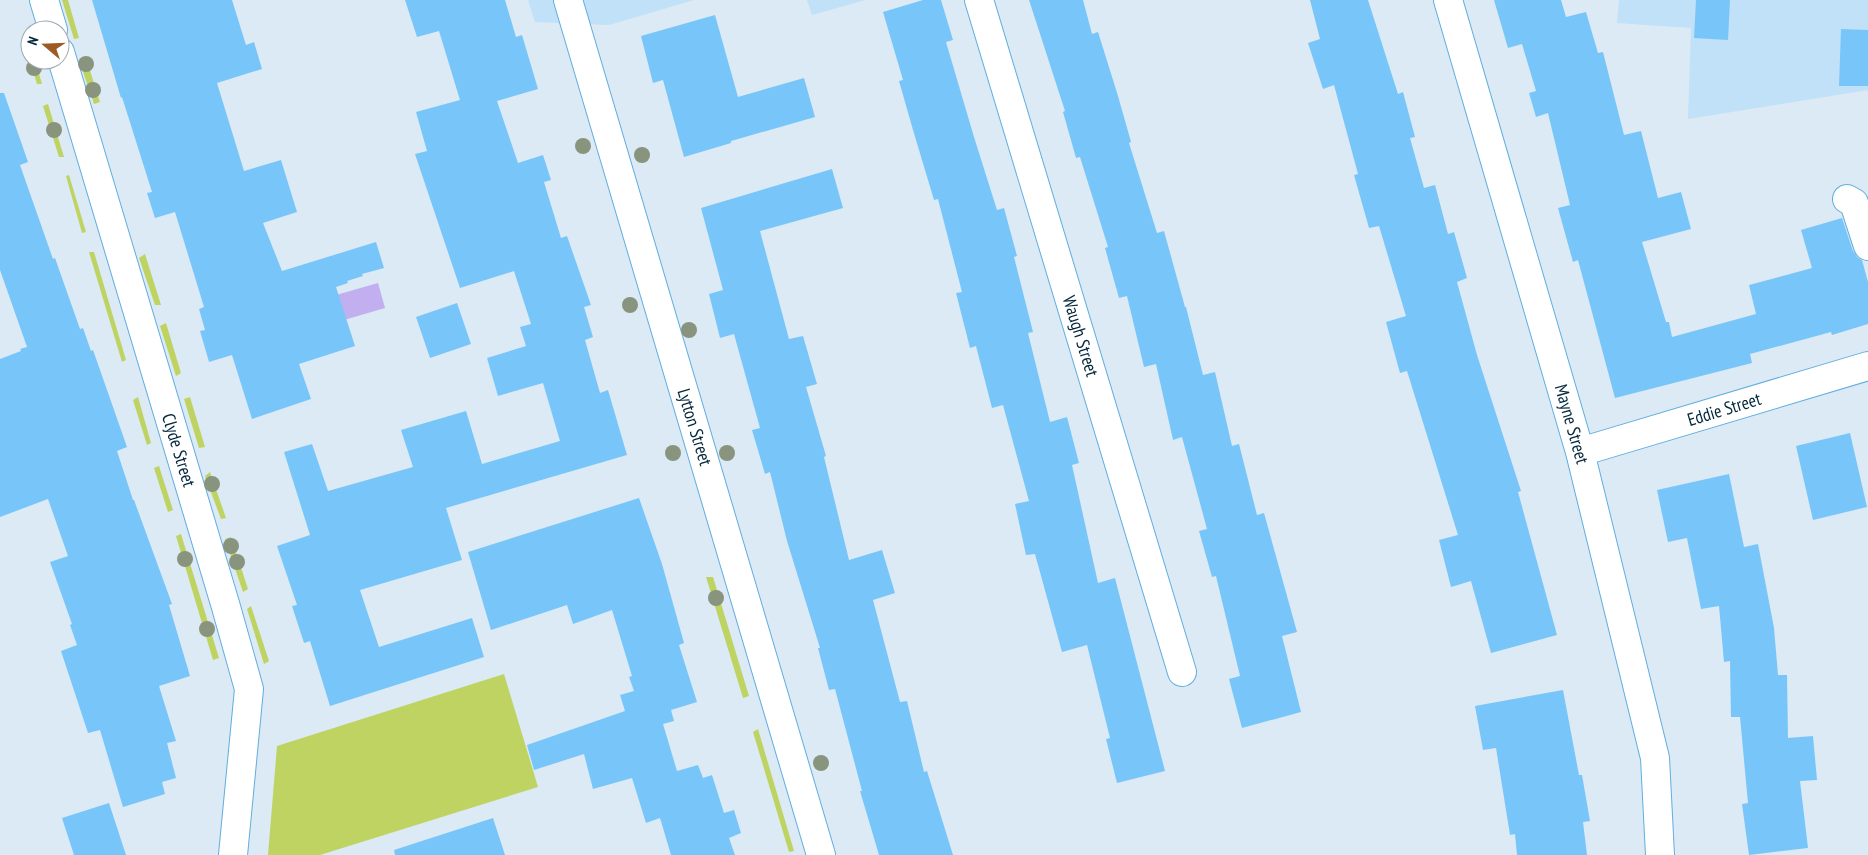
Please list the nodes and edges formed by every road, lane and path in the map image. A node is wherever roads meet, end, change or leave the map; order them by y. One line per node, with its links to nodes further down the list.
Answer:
1 (44, 0): 5 (street)
2 (568, 0): 13 (street, Lytton Street)
3 (979, 0): 11 (street, Waugh Street)
4 (1448, 0): 10 (street, Mayne Street)
5 (50, 20)
6 (65, 70): 12 (street, Clyde Street)
7 (1847, 199): 8 (street)
8 (1868, 246)
9 (1868, 366): 10 (street, Eddie Street)
10 (1580, 452): 14 (street, Mayne Street)
11 (1182, 672)
12 (233, 855)
13 (821, 855)
14 (1660, 855)

